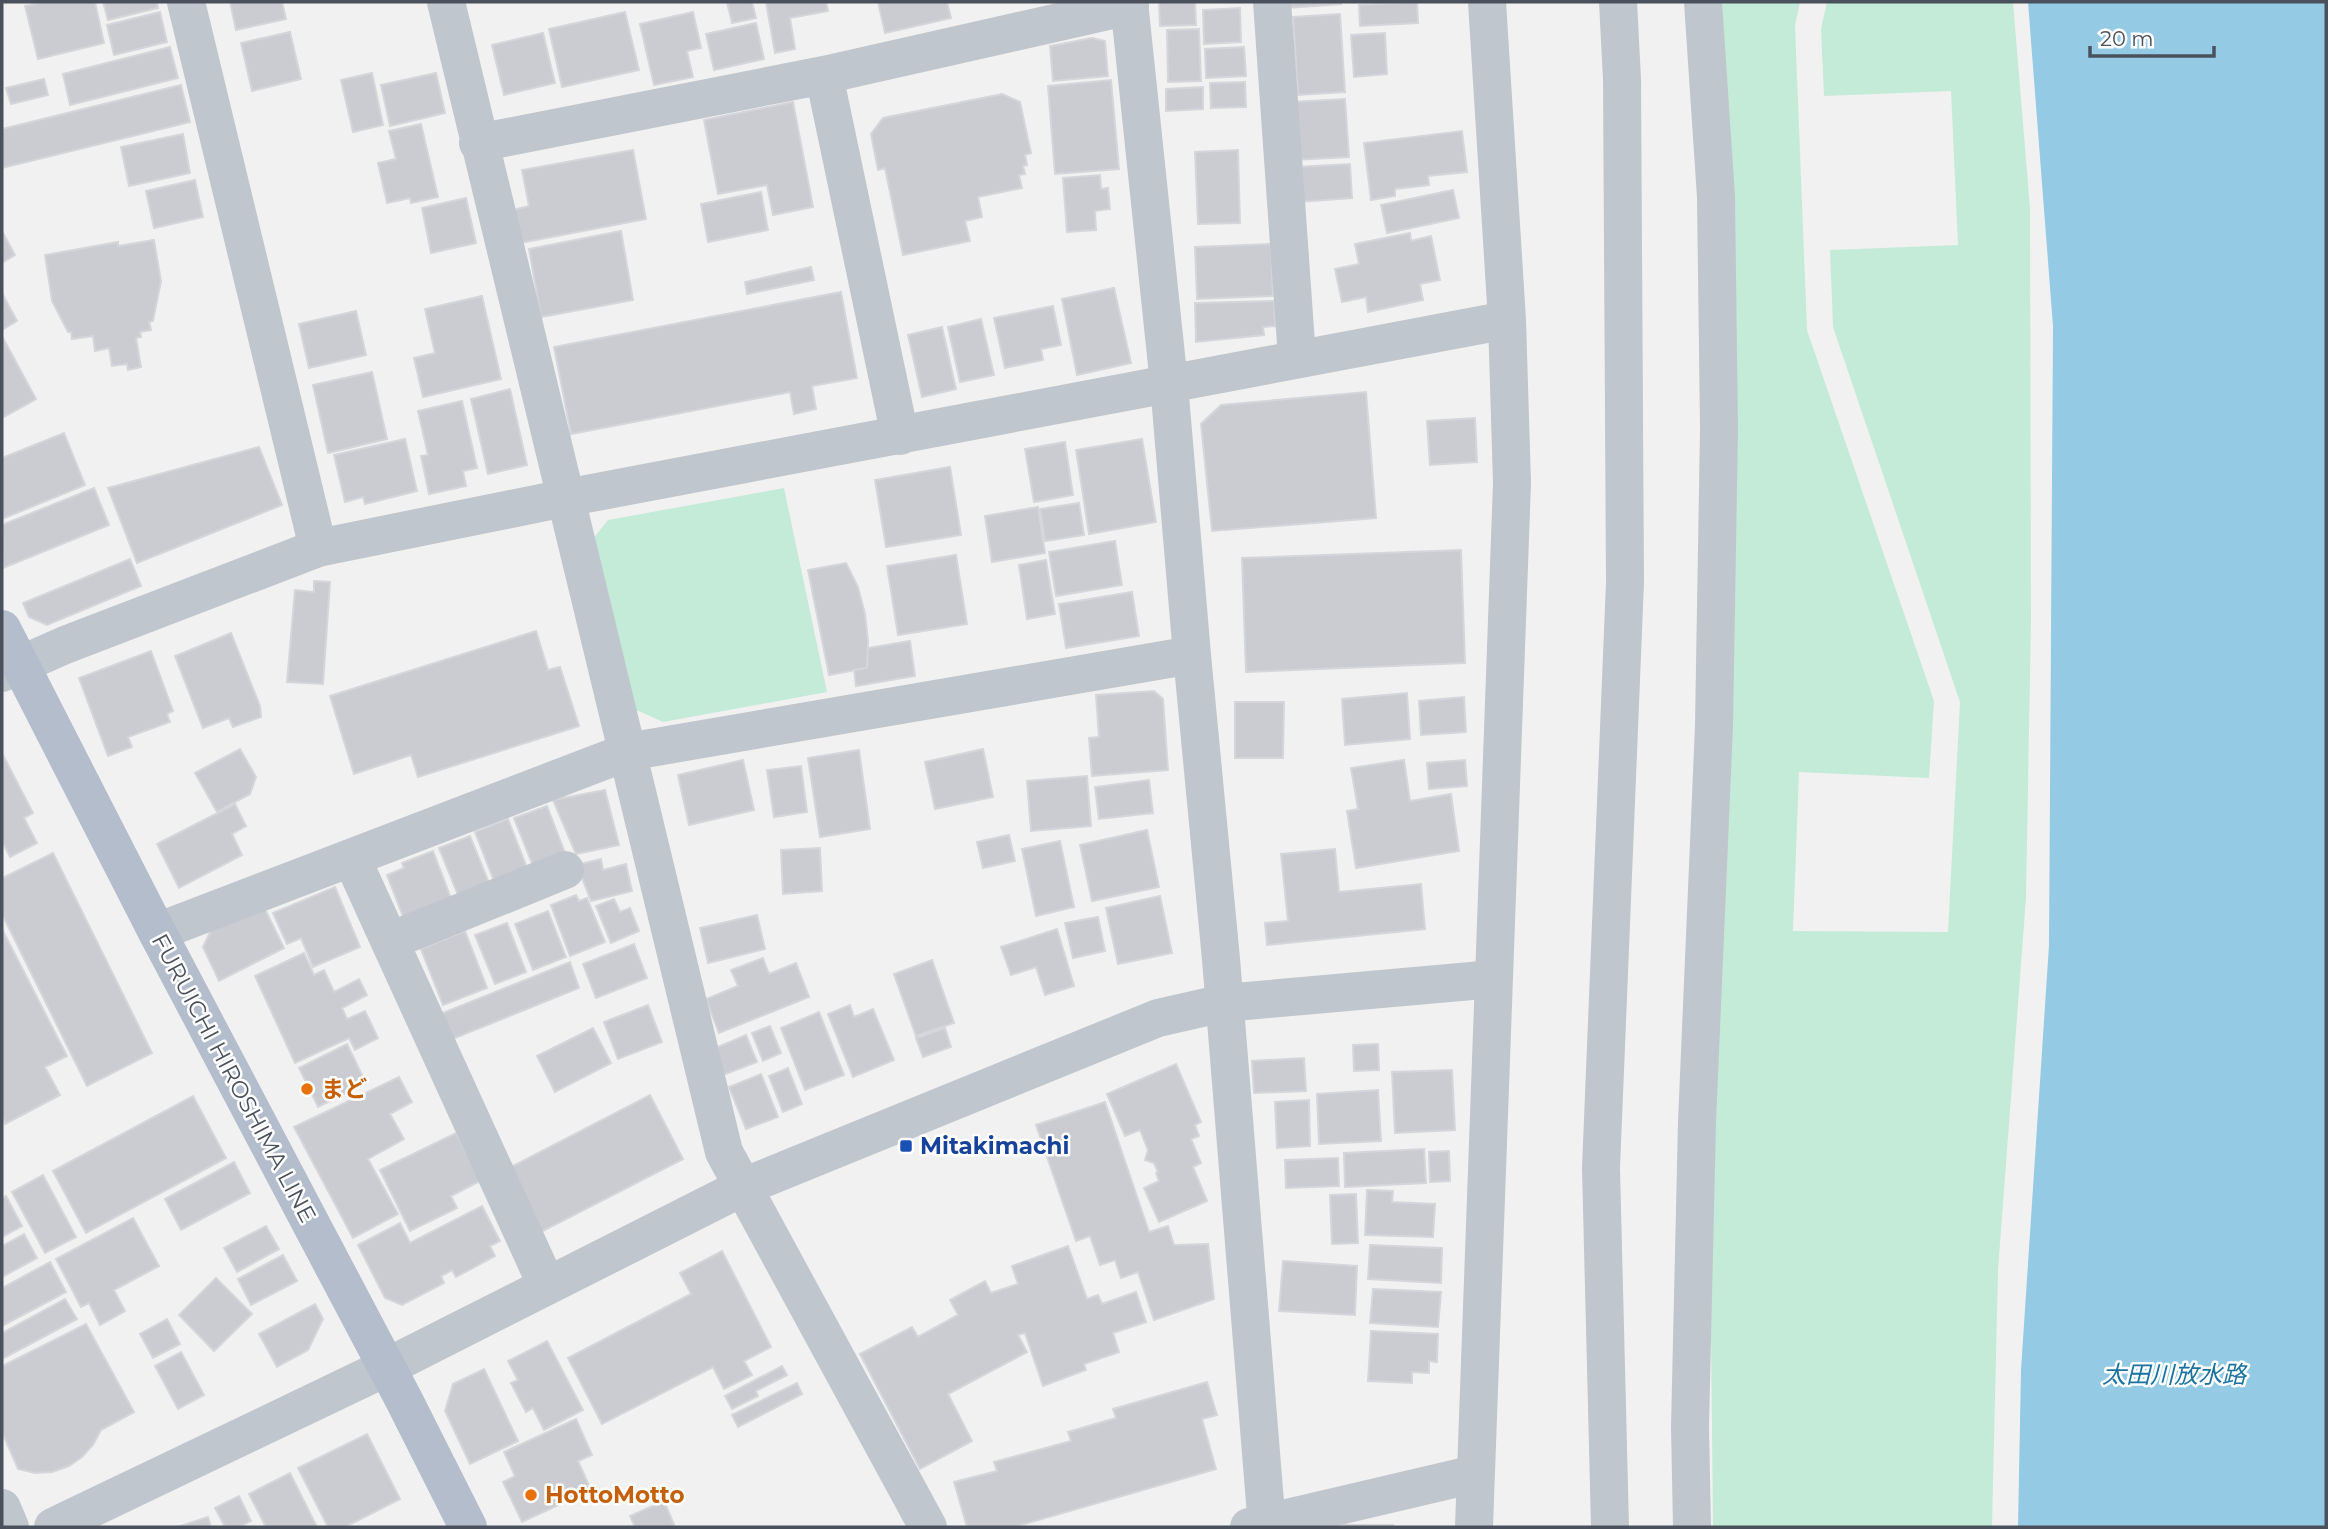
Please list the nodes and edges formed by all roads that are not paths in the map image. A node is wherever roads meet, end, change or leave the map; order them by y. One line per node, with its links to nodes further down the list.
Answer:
1 (186, 2): 15 (street)
2 (446, 2): 9 (street)
3 (1272, 2): 11 (street)
4 (1487, 2): 10 (street)
5 (1618, 2): 37 (street)
6 (1703, 2): 38 (street)
7 (1129, 4): 8 (street); 12 (street)
8 (824, 75): 9 (street); 13 (street)
9 (478, 143): 14 (street)
10 (1507, 320): 11 (street); 24 (street)
11 (1297, 358): 12 (street)
12 (1169, 384): 13 (street); 17 (street)
13 (900, 436): 14 (street)
14 (565, 498): 15 (street); 19 (street)
15 (318, 548): 18 (street)
16 (2, 629): 18 (main road, FURUICHI HIROSHIMA LINE)
17 (1192, 655): 19 (street); 25 (street)
18 (11, 668): 22 (main road, FURUICHI HIROSHIMA LINE)
19 (627, 752): 20 (street); 26 (street)
20 (352, 859): 22 (street); 23 (street)
21 (565, 870): 23 (street)
22 (157, 932): 28 (main road, FURUICHI HIROSHIMA LINE)
23 (390, 941): 27 (street)
24 (1494, 979): 25 (street); 29 (street)
25 (1224, 1003): 26 (street); 31 (street)
26 (743, 1187): 27 (street); 35 (street)
27 (547, 1286): 28 (street)
28 (387, 1367): 33 (street); 34 (main road, FURUICHI HIROSHIMA LINE)
29 (1475, 1474): 31 (street); 36 (street)
30 (2, 1508): 32 (street)
31 (1261, 1526)
32 (10, 1527)
33 (52, 1527)
34 (468, 1527)
35 (928, 1527)
36 (1474, 1527)
37 (1610, 1527)
38 (1692, 1527)

